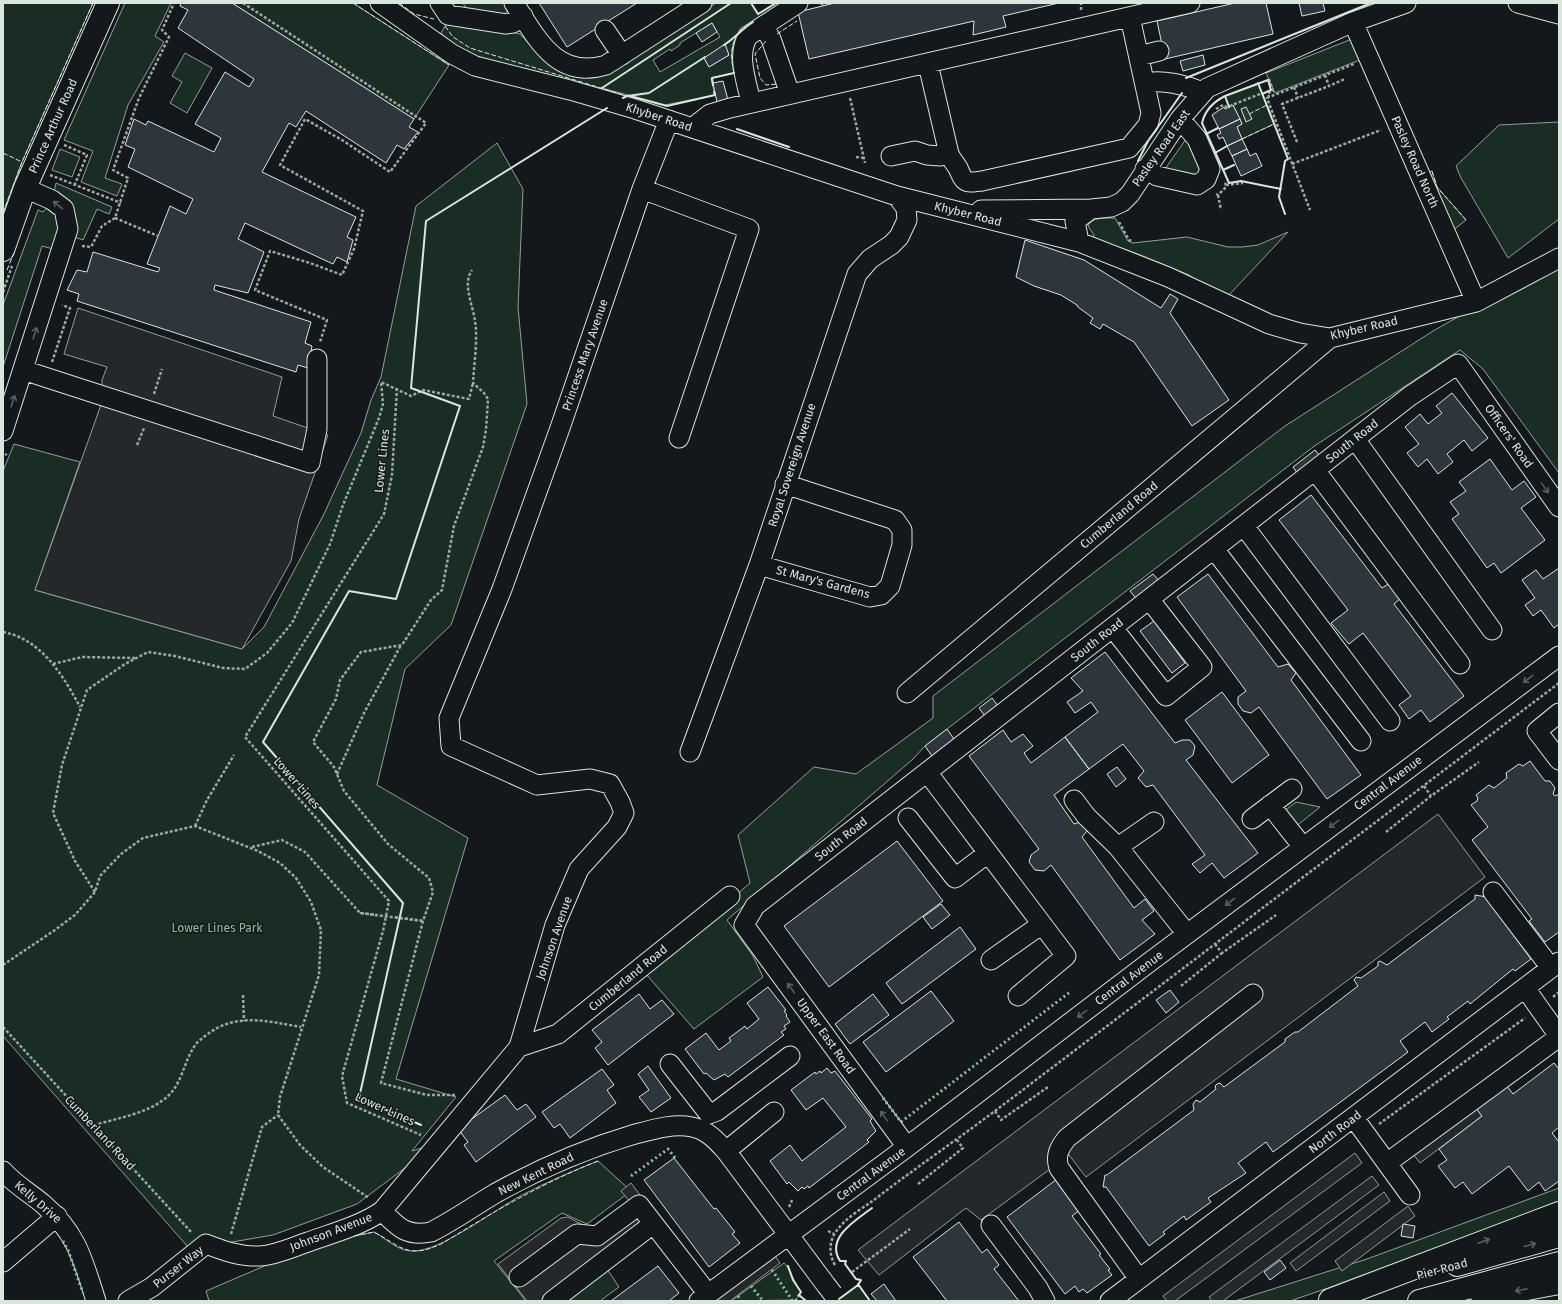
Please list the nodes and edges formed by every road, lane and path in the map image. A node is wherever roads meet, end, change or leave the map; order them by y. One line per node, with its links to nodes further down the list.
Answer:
1 (108, 3): 56 (main road, Prince Arthur Road)
2 (174, 3): 60 (path)
3 (243, 3): 79 (path)
4 (380, 3): 19 (street, Khyber Road)
5 (798, 3): 17 (street)
6 (821, 3): 7 (path)
7 (830, 3)
8 (1190, 3): 15 (street)
9 (1406, 3): 16 (street, Pasley Road East)
10 (1518, 3): 14 (street)
11 (696, 5): 21 (street)
12 (444, 9): 13 (street); 19 (street)
13 (518, 10): 21 (street)
14 (1559, 14)
15 (1130, 17): 22 (street); 24 (street)
16 (1353, 22): 23 (street, Pasley Road North); 32 (street, Pasley Road East)
17 (763, 26): 33 (street); 37 (street)
18 (605, 30): 21 (street)
19 (428, 36): 40 (street, Khyber Road)
20 (1159, 51): 22 (street)
21 (622, 55)
22 (1139, 56): 29 (street)
23 (1369, 58): 25 (path); 41 (street, Pasley Road North)
24 (928, 64): 28 (street); 45 (street)
25 (1325, 75): 30 (path); 31 (path)
26 (1269, 79): 35 (path)
27 (1345, 79): 30 (path)
28 (847, 82): 33 (street); 48 (path)
29 (1145, 83): 32 (street); 45 (street)
30 (1329, 86): 36 (path)
31 (1294, 87): 35 (path); 36 (path)
32 (1202, 92): 39 (street, Pasley Road East)
33 (790, 94): 37 (street)
34 (1260, 94): 38 (path)
35 (1269, 97): 50 (path)
36 (1298, 98): 44 (path)
37 (751, 103): 42 (street)
38 (1216, 109)
39 (1180, 119): 51 (street, Pasley Road East); 51 (street)
40 (669, 120): 42 (street, Khyber Road); 57 (street, Princess Mary Avenue)
41 (1398, 124): 50 (path); 76 (street, Pasley Road North)
42 (692, 128): 59 (street, Khyber Road)
43 (58, 142): 54 (path)
44 (1297, 142)
45 (949, 154): 46 (street)
46 (891, 156)
47 (856, 157): 48 (path)
48 (864, 158): 49 (path)
49 (865, 163)
50 (1292, 164): 63 (path)
51 (1145, 169): 61 (street, Pasley Road East)
52 (58, 177): 54 (path)
53 (1243, 183): 55 (path)
54 (74, 184): 60 (path)
55 (1226, 185)
56 (25, 188): 71 (main road, Prince Arthur Road); 83 (street, one-way to 56)
57 (642, 189): 89 (street); 98 (street, Princess Mary Avenue)
58 (1218, 195): 62 (path)
59 (897, 196): 64 (street, Khyber Road); 93 (street, Royal Sovereign Avenue)
60 (121, 203): 66 (path)
61 (1091, 209): 64 (street, Pasley Road East); 69 (street)
62 (1221, 210)
63 (1310, 210)
64 (954, 211): 69 (street, Khyber Road)
65 (1116, 217): 68 (path)
66 (115, 218): 67 (path); 70 (path)
67 (158, 236)
68 (1132, 241)
69 (1079, 242): 78 (street, Khyber Road)
70 (76, 245)
71 (3, 250)
72 (1559, 258): 76 (street, Khyber Road)
73 (472, 270): 84 (path)
74 (4, 276): 75 (path)
75 (8, 278)
76 (1476, 302): 78 (street, Khyber Road)
77 (57, 303): 80 (path)
78 (1330, 338): 109 (street, Cumberland Road)
79 (317, 359): 83 (street)
80 (52, 364)
81 (1458, 364): 90 (street, South Road); 94 (street, Officers' Road, one-way to 94)
82 (162, 369): 86 (path)
83 (23, 370): 88 (street, one-way to 83)
84 (473, 383): 85 (path); 103 (path)
85 (397, 388): 105 (path); 171 (path, Lower Lines)
86 (154, 396)
87 (143, 430): 91 (path)
88 (3, 431)
89 (680, 438)
90 (1355, 439): 92 (street, South Road); 101 (street)
91 (137, 445)
92 (1315, 470): 95 (street, South Road); 107 (street)
93 (785, 484): 97 (street, Royal Sovereign Avenue); 97 (street, St Mary's Gardens)
94 (1559, 507)
95 (1244, 526): 96 (street, South Road); 112 (street)
96 (1214, 549): 99 (street, South Road); 113 (street)
97 (759, 565): 114 (street, Royal Sovereign Avenue)
98 (502, 589): 158 (street, Johnson Avenue)
99 (1149, 599): 100 (street, South Road); 100 (street)
100 (1113, 628): 118 (street, South Road)
101 (1492, 630)
102 (3, 632): 106 (path)
103 (402, 645): 119 (path); 119 (path)
104 (1559, 656): 131 (street, Central Avenue, one-way to 131)
105 (136, 658): 106 (path); 110 (path)
106 (52, 664): 110 (path)
107 (1460, 664)
108 (1559, 684): 120 (path)
109 (907, 693)
110 (80, 707): 134 (path)
111 (1559, 713): 116 (street)
112 (1390, 721)
113 (1361, 741)
114 (690, 752)
115 (234, 756): 128 (path)
116 (1559, 760)
117 (1479, 762): 122 (path)
118 (927, 772): 133 (street); 140 (street, South Road)
119 (337, 774): 138 (path)
120 (1424, 786): 122 (path); 142 (path)
121 (1292, 789): 124 (street)
122 (1431, 796): 129 (path)
123 (1074, 800): 130 (street)
124 (1270, 805): 126 (street); 131 (street)
125 (908, 818): 133 (street)
126 (1252, 819)
127 (1154, 822): 130 (street)
128 (194, 826): 132 (path); 134 (path)
129 (1386, 832)
130 (1118, 847): 141 (street)
131 (1303, 847): 141 (street, Central Avenue, one-way to 141)
132 (251, 848): 138 (path, bridge); 156 (path)
133 (988, 853): 139 (street)
134 (95, 892): 145 (path)
135 (1493, 892): 146 (street)
136 (730, 896): 158 (street, Cumberland Road)
137 (1276, 915): 143 (path)
138 (423, 921): 162 (path)
139 (1042, 924): 144 (street); 152 (street)
140 (744, 925): 172 (street, Upper East Road, one-way to 140)
141 (1187, 934): 172 (street, Central Avenue, one-way to 172)
142 (1215, 944): 143 (path); 163 (path)
143 (1222, 953): 147 (path)
144 (991, 960)
145 (3, 965)
146 (1555, 965): 148 (street, North Road)
147 (1181, 986)
148 (1525, 988): 153 (street); 166 (street, North Road)
149 (1559, 992): 153 (path)
150 (1253, 994): 195 (street)
151 (243, 995): 154 (path)
152 (1018, 996)
153 (1539, 1008): 157 (street); 169 (path)
154 (244, 1021): 156 (path); 168 (path)
155 (3, 1027): 189 (path, Cumberland Road)
156 (301, 1027): 165 (path)
157 (1557, 1031): 174 (street)
158 (519, 1047): 171 (street, Johnson Avenue)
159 (790, 1056): 167 (street)
160 (670, 1064): 167 (street, New Kent Road)
161 (1048, 1087): 163 (path)
162 (458, 1095)
163 (994, 1111): 170 (path)
164 (774, 1112): 173 (street)
165 (278, 1115): 178 (path); 188 (path)
166 (1354, 1118): 169 (street); 195 (street, North Road)
167 (707, 1122): 173 (street, New Kent Road); 178 (street, New Kent Road)
168 (94, 1125)
169 (1366, 1134): 174 (street)
170 (956, 1140): 176 (path); 186 (path)
171 (438, 1143): 178 (street, Johnson Avenue)
172 (907, 1147): 185 (street, Central Avenue)
173 (726, 1150): 185 (street, New Kent Road)
174 (1387, 1163): 177 (street)
175 (3, 1171): 180 (street, Kelly Drive)
176 (918, 1184)
177 (1410, 1195)
178 (382, 1211): 189 (street, Johnson Avenue)
179 (1559, 1213): 200 (main road, one-way to 179)
180 (57, 1216): 190 (street); 201 (street, Kelly Drive)
181 (653, 1224): 194 (street); 199 (street); 203 (street)
182 (991, 1225): 204 (street)
183 (910, 1229): 193 (path)
184 (828, 1231): 186 (path)
185 (788, 1234): 197 (street, New Kent Road); 199 (street, Central Avenue)
186 (834, 1234): 192 (path)
187 (1559, 1236): 200 (main road, Pier Road, one-way to 187)
188 (230, 1238)
189 (200, 1239): 202 (street, Purser Way)
190 (3, 1262)
191 (1559, 1263): 198 (main road, Pier Road)
192 (838, 1269)
193 (852, 1272)
194 (518, 1277)
195 (1139, 1278): 205 (street, North Road)
196 (1559, 1283): 198 (main road, one-way to 198)
197 (829, 1290)
198 (1460, 1290): 206 (main road, Pier Road)
199 (703, 1298)
200 (1327, 1300)
201 (96, 1301)
202 (128, 1301)
203 (552, 1301)
204 (1045, 1301)
205 (1110, 1301)
206 (1419, 1301)

